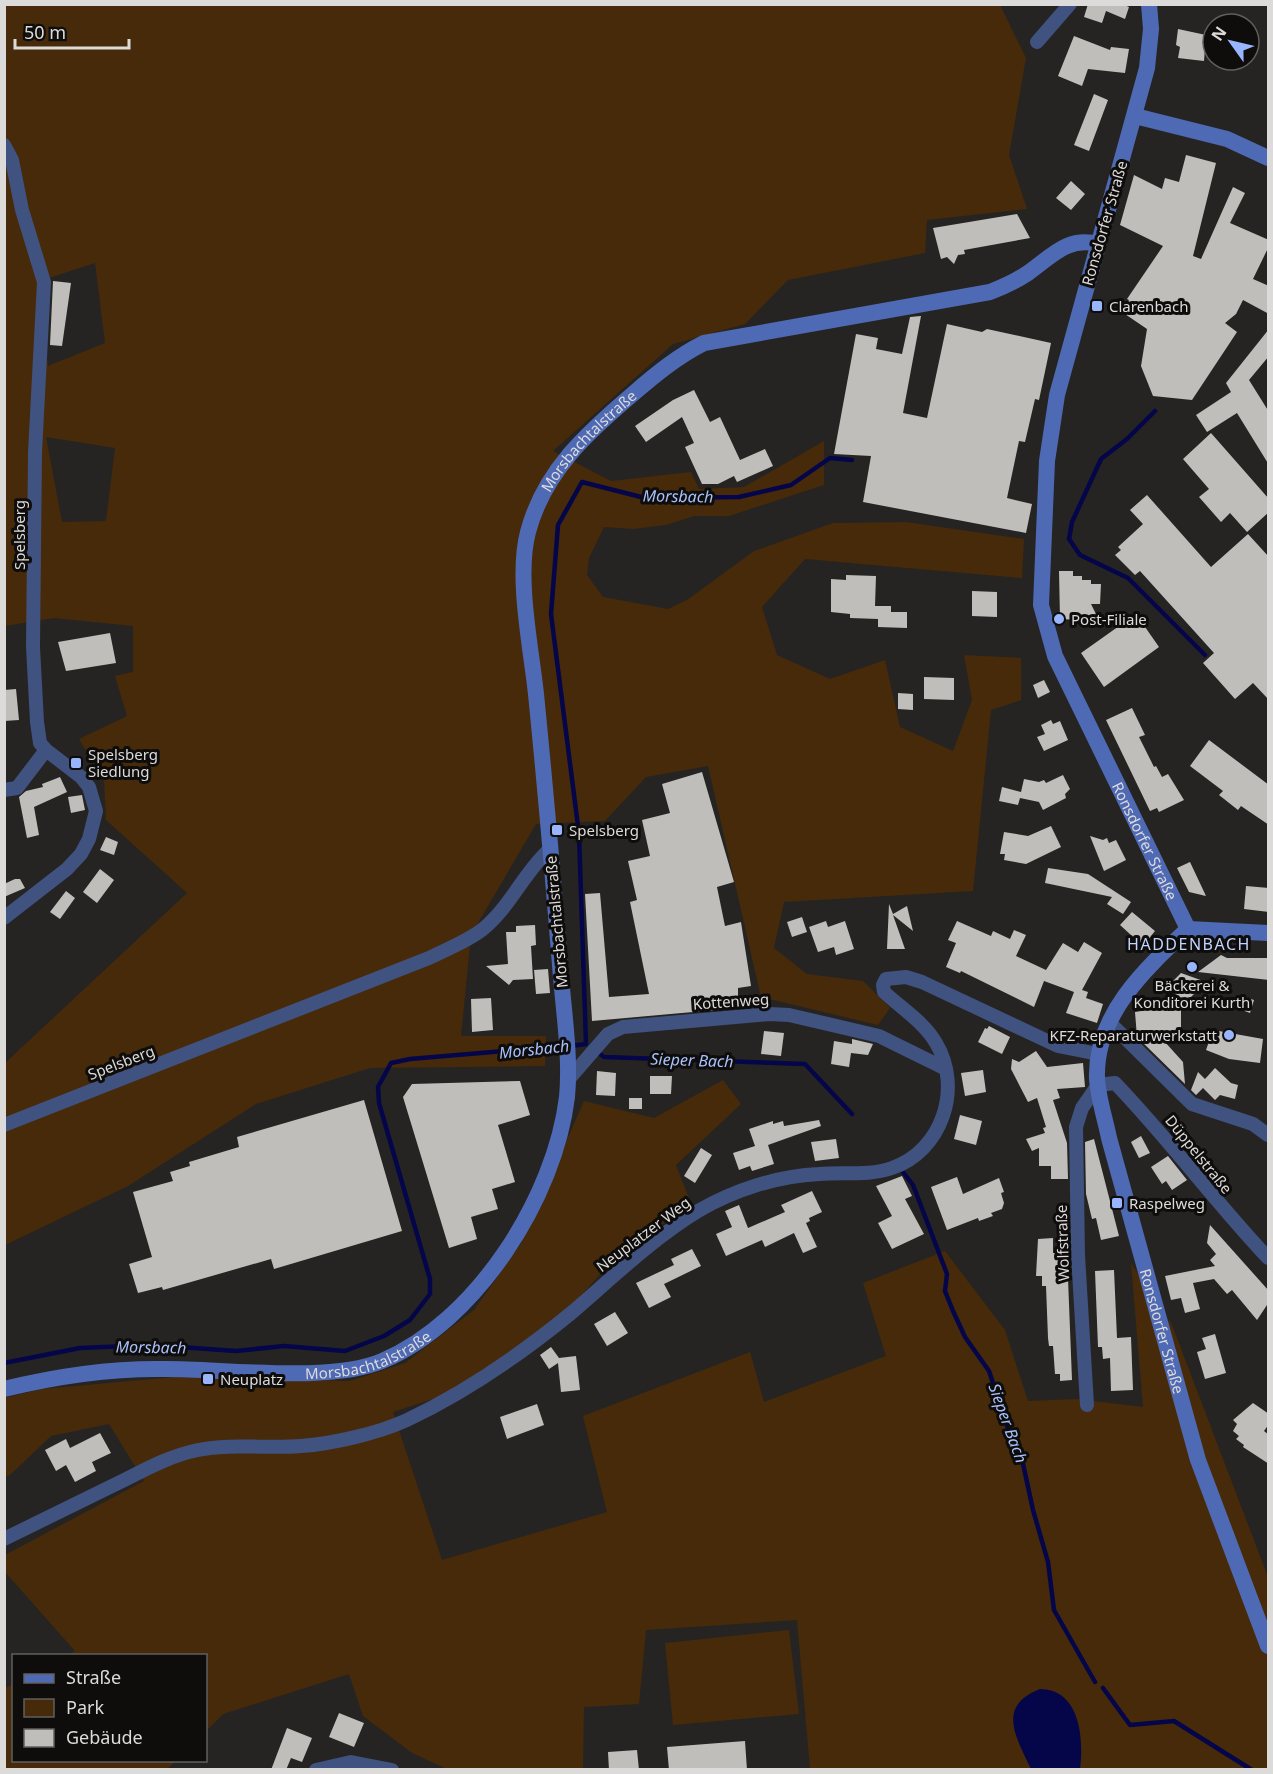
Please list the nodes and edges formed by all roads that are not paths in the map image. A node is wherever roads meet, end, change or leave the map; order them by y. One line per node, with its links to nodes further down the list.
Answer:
1 (1070, 4): 3 (street)
2 (1149, 4): 4 (main road, Ronsdorfer Straße)
3 (1037, 42)
4 (1135, 116): 6 (main road); 7 (main road, Ronsdorfer Straße)
5 (4, 145): 8 (street, Spelsberg)
6 (1269, 158)
7 (1098, 244): 10 (main road, Morsbachtalstraße); 12 (main road, Ronsdorfer Straße)
8 (46, 750): 9 (street); 11 (street)
9 (4, 790)
10 (550, 849): 18 (main road, Morsbachtalstraße); 19 (street, Spelsberg)
11 (4, 918)
12 (1188, 929): 13 (main road); 14 (main road, Ronsdorfer Straße)
13 (1269, 933)
14 (1110, 1023): 15 (main road, Ronsdorfer Straße); 20 (street)
15 (1098, 1054): 16 (street, Neuplatzer Weg); 17 (main road, Ronsdorfer Straße)
16 (946, 1069): 18 (street, Kottenweg); 24 (street, Neuplatzer Weg)
17 (1098, 1085): 21 (street, Düppelstraße); 23 (street, Wolfstraße); 25 (main road, Ronsdorfer Straße)
18 (567, 1088): 22 (main road, Morsbachtalstraße)
19 (4, 1125)
20 (1269, 1135)
21 (1269, 1258)
22 (4, 1389)
23 (1087, 1405)
24 (4, 1539)
25 (1269, 1646)
26 (316, 1770): 27 (street)
27 (392, 1770)

